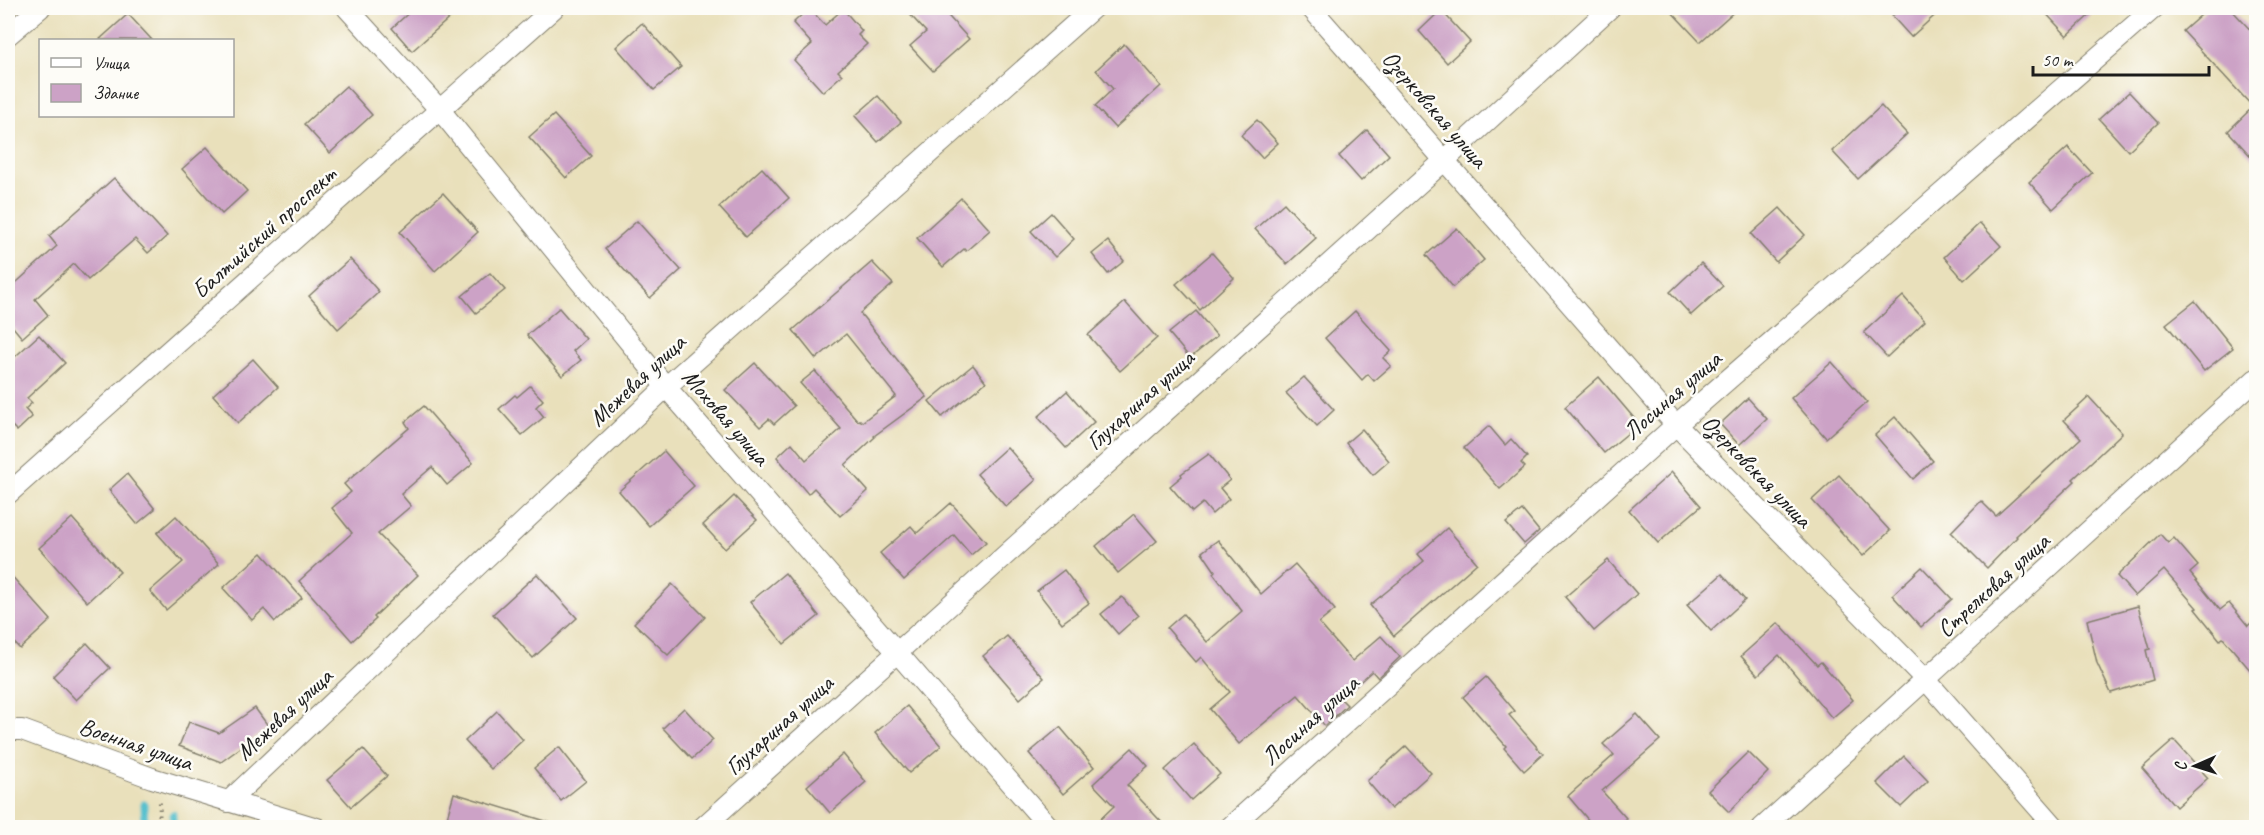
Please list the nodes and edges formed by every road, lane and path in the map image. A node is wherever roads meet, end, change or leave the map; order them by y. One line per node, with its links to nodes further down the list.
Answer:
1 (40, 8): 8 (street)
2 (347, 8): 9 (street, Моховая улица)
3 (554, 8): 9 (street, Балтийский проспект)
4 (1093, 8): 12 (street, Межевая улица)
5 (1311, 8): 10 (street, Озерковская улица)
6 (1610, 8): 10 (street, Глухариная улица)
7 (2154, 8): 13 (street, Лосиная улица)
8 (8, 35)
9 (440, 110): 12 (street, Моховая улица); 14 (street, Балтийский проспект)
10 (1446, 159): 13 (street, Озерковская улица); 15 (street, Глухариная улица)
11 (2256, 379): 16 (street, Стрелковая улица)
12 (666, 387): 15 (street, Моховая улица); 18 (street, Межевая улица)
13 (1676, 425): 16 (street, Озерковская улица); 22 (street, Лосиная улица)
14 (8, 494)
15 (898, 653): 20 (street, Глухариная улица); 21 (street, Моховая улица)
16 (1926, 680): 23 (street, Стрелковая улица); 24 (street, Озерковская улица)
17 (8, 730): 18 (street, Военная улица)
18 (228, 802): 19 (street, Военная улица)
19 (318, 828)
20 (702, 828)
21 (1050, 828)
22 (1229, 828)
23 (1762, 828)
24 (2056, 828)

